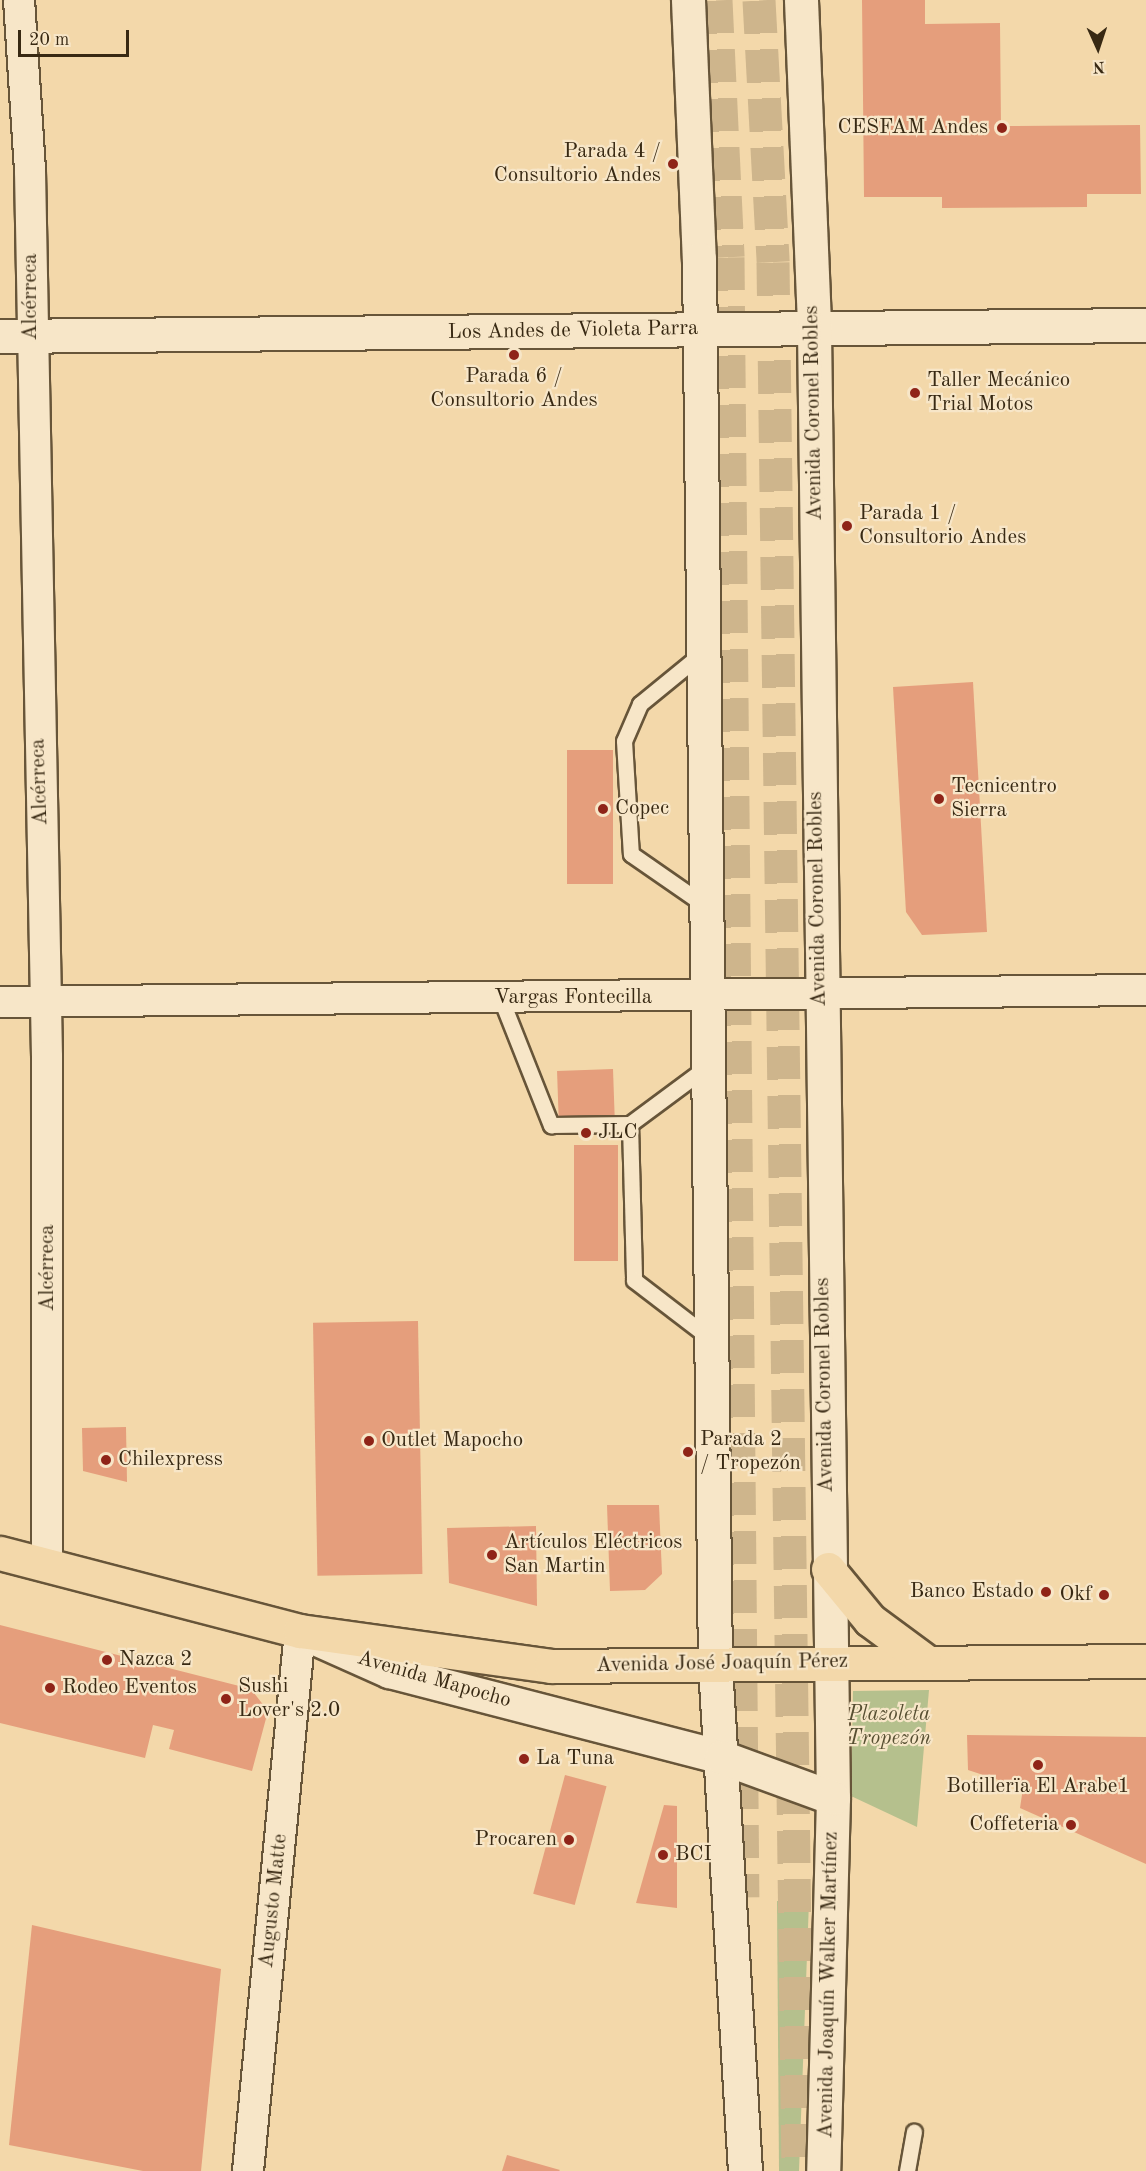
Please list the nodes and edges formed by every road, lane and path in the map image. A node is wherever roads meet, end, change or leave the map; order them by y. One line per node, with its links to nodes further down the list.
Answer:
1 (19, 0): 7 (street, Alcérreca)
2 (688, 0): 6 (main road)
3 (801, 0): 5 (main road, Avenida Coronel Robles)
4 (1146, 325): 5 (main road, Los Andes de Violeta Parra)
5 (814, 328): 6 (main road, Los Andes de Violeta Parra); 11 (main road, Avenida Coronel Robles)
6 (700, 330): 7 (main road, Los Andes de Violeta Parra); 8 (main road)
7 (15, 336): 15 (street, Alcérreca)
8 (703, 652): 9 (main road); 9 (lane)
9 (706, 906): 12 (main road)
10 (1146, 990): 11 (street, Vargas Fontecilla)
11 (819, 994): 12 (street, Vargas Fontecilla); 21 (main road, Avenida Coronel Robles)
12 (708, 997): 13 (street, Vargas Fontecilla); 16 (main road)
13 (501, 999): 15 (street, Vargas Fontecilla); 17 (lane)
14 (0, 1002): 15 (street, Vargas Fontecilla)
15 (45, 1002): 20 (street, Alcérreca)
16 (708, 1066): 17 (lane); 18 (main road)
17 (630, 1124): 18 (lane)
18 (712, 1339): 26 (main road)
19 (0, 1553): 20 (main road, Avenida Mapocho)
20 (47, 1565): 22 (main road, Avenida Mapocho)
21 (828, 1569): 23 (main road, Avenida Coronel Robles); 24 (main road)
22 (300, 1631): 26 (main road, Avenida José Joaquín Pérez); 27 (main road, Avenida Mapocho); 30 (street, Augusto Matte)
23 (830, 1660): 24 (main road, Avenida José Joaquín Pérez); 26 (main road, Avenida José Joaquín Pérez); 28 (main road, Avenida Coronel Robles)
24 (924, 1660): 25 (main road, Avenida José Joaquín Pérez)
25 (1146, 1661)
26 (715, 1665): 27 (main road)
27 (721, 1757): 28 (main road, Avenida Mapocho); 31 (main road)
28 (833, 1798): 32 (main road, Avenida Joaquín Walker Martínez)
29 (914, 2132): 33 (lane)
30 (248, 2171)
31 (745, 2171)
32 (823, 2171)
33 (907, 2171)

